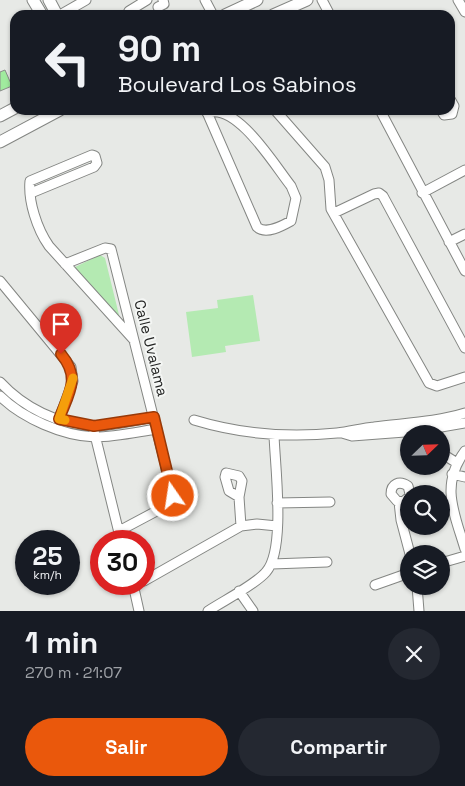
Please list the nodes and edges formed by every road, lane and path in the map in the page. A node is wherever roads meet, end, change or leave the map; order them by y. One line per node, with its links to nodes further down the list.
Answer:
1 (86, 0): 7 (street)
2 (147, 0): 8 (street)
3 (257, 0): 9 (main road)
4 (307, 0): 6 (main road)
5 (458, 0): 11 (street)
6 (297, 3): 10 (main road)
7 (68, 10)
8 (131, 10)
9 (236, 10)
10 (283, 10)
11 (465, 12)
12 (51, 115): 17 (main road)
13 (213, 115): 14 (street)
14 (220, 115)
15 (279, 115): 21 (street)
16 (382, 115): 20 (street)
17 (0, 142)
18 (465, 170): 20 (street)
19 (31, 193): 19 (street); 24 (street)
20 (422, 194): 23 (street)
21 (334, 213): 28 (street); 29 (street)
22 (465, 234): 23 (street)
23 (449, 242): 25 (street)
24 (65, 264): 27 (street); 27 (street, Calle Uvalama)
25 (465, 271)
26 (0, 281): 34 (street)
27 (135, 341): 33 (street, Calle Uvalama)
28 (465, 348)
29 (465, 377)
30 (0, 382): 34 (street)
31 (0, 396): 43 (street)
32 (465, 413): 37 (street)
33 (154, 417): 39 (street); 40 (street, Calle Uvalama)
34 (59, 419): 39 (street)
35 (194, 420): 42 (street)
36 (465, 423): 38 (street)
37 (432, 425)
38 (449, 425)
39 (94, 426): 43 (street)
40 (157, 429): 43 (street); 55 (street, Calle Uvalama)
41 (400, 431): 42 (street)
42 (274, 435): 51 (street)
43 (95, 437): 54 (street)
44 (462, 456): 45 (street)
45 (452, 474): 46 (street); 57 (street)
46 (465, 477)
47 (406, 485): 50 (street)
48 (239, 497): 52 (street)
49 (330, 502): 51 (street)
50 (399, 502): 56 (street)
51 (277, 503): 53 (street)
52 (242, 526): 53 (street); 62 (street)
53 (277, 526): 61 (street)
54 (119, 530)
55 (121, 530)
56 (408, 545)
57 (465, 549)
58 (465, 554): 59 (street)
59 (450, 560)
60 (327, 562): 61 (street)
61 (272, 564): 65 (street)
62 (155, 575)
63 (400, 576): 64 (street)
64 (375, 585)
65 (239, 591): 69 (street); 70 (street)
66 (137, 595): 68 (street)
67 (418, 595): 71 (street)
68 (139, 611)
69 (208, 611)
70 (253, 611)
71 (419, 611)

